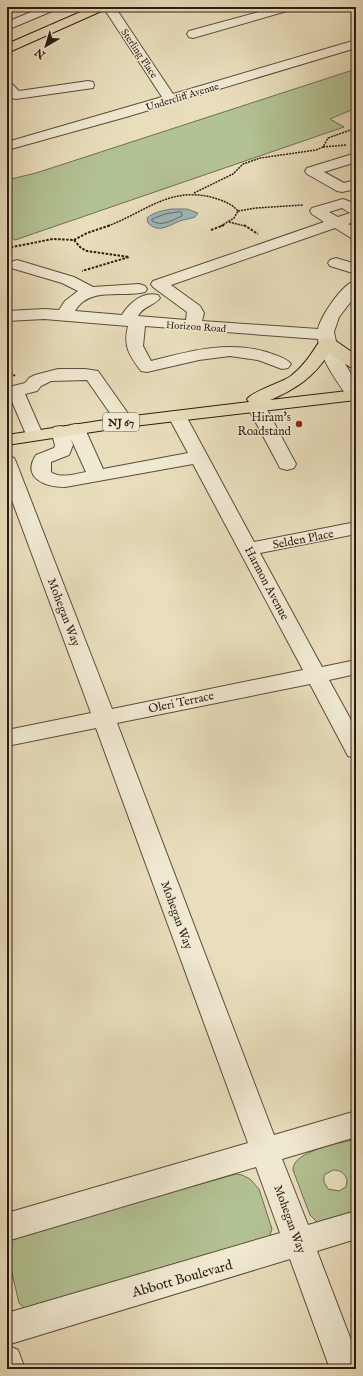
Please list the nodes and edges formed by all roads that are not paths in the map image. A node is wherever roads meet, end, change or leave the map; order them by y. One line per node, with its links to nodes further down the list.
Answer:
1 (53, 7): 5 (street)
2 (102, 7): 6 (main road)
3 (109, 7): 12 (street, Sterling Place)
4 (290, 7): 7 (street)
5 (7, 28): 6 (street); 9 (street)
6 (50, 30): 9 (main road)
7 (192, 34)
8 (356, 44): 12 (street, Undercliff Avenue)
9 (11, 47)
10 (88, 85): 11 (street)
11 (7, 87)
12 (170, 99): 13 (street, Undercliff Avenue)
13 (7, 146)
14 (353, 151): 15 (street)
15 (356, 184)
16 (356, 210): 18 (street)
17 (356, 216): 18 (street)
18 (336, 223): 20 (street); 21 (street)
19 (280, 226): 21 (street)
20 (356, 234)
21 (296, 237): 22 (street); 31 (street)
22 (313, 248)
23 (336, 263): 25 (street)
24 (18, 265): 27 (street)
25 (356, 269)
26 (356, 285): 32 (street)
27 (89, 291): 29 (street); 30 (street)
28 (7, 316): 29 (street, Horizon Road)
29 (65, 316): 30 (street, Horizon Road)
30 (133, 321): 31 (street, Horizon Road); 34 (street)
31 (192, 325): 32 (street, Horizon Road)
32 (327, 339): 33 (main road); 35 (street); 37 (main road)
33 (356, 362)
34 (282, 364)
35 (356, 395): 36 (main road, NJ 67)
36 (256, 406): 37 (main road, NJ 67); 45 (street)
37 (235, 408): 38 (main road, NJ 67)
38 (177, 416): 39 (main road, NJ 67); 43 (street, Harmon Avenue)
39 (125, 422): 40 (main road, NJ 67); 41 (street)
40 (68, 430): 41 (main road, NJ 67); 46 (street); 46 (street)
41 (34, 436): 42 (main road, NJ 67)
42 (7, 440)
43 (199, 457): 46 (street); 48 (street, Harmon Avenue)
44 (7, 462): 51 (street, Mohegan Way)
45 (287, 464)
46 (97, 475)
47 (356, 528): 48 (street, Selden Place)
48 (249, 549): 50 (street, Harmon Avenue)
49 (356, 666): 50 (street, Oleri Terrace)
50 (316, 674): 51 (street, Oleri Terrace); 53 (street, Harmon Avenue)
51 (104, 718): 52 (street, Oleri Terrace); 55 (street, Mohegan Way)
52 (7, 738)
53 (356, 750)
54 (356, 1124): 55 (street)
55 (265, 1150): 57 (street); 58 (street, Mohegan Way)
56 (356, 1225): 58 (street, Abbott Boulevard)
57 (7, 1227)
58 (299, 1243): 59 (street, Abbott Boulevard); 62 (street, Mohegan Way)
59 (7, 1329)
60 (7, 1361): 61 (street)
61 (9, 1369)
62 (346, 1369)

